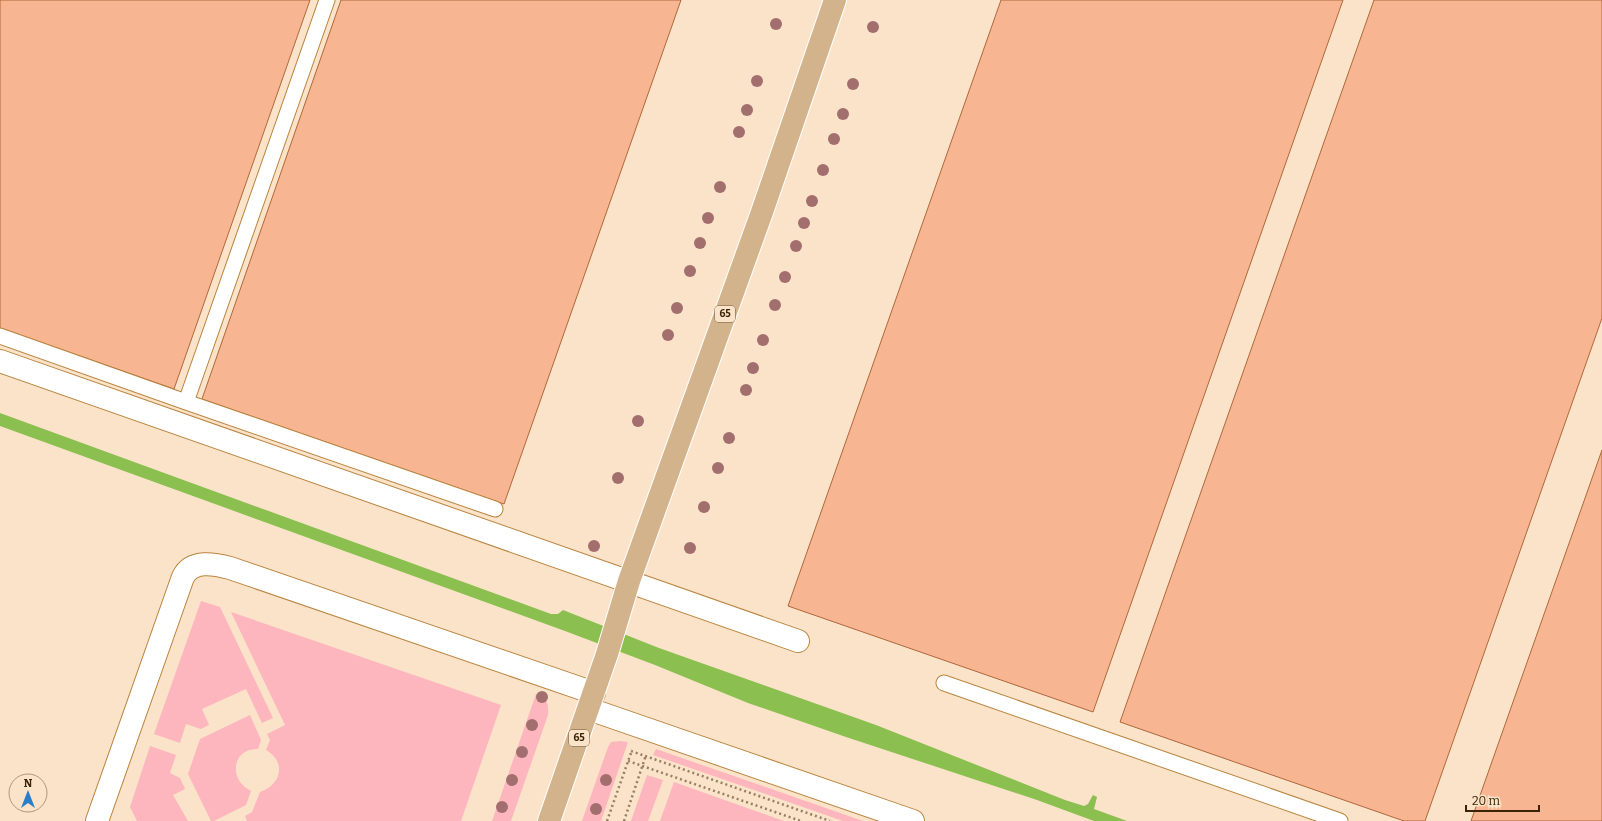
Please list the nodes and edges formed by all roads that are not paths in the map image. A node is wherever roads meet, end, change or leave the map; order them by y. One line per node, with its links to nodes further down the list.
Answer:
1 (326, 0): 5 (lane)
2 (835, 0): 7 (main road, 65)
3 (0, 336): 5 (lane)
4 (0, 361): 7 (street)
5 (186, 402): 6 (lane)
6 (494, 509)
7 (629, 581): 8 (street); 10 (main road, 65)
8 (798, 641)
9 (944, 683): 14 (lane)
10 (592, 701): 11 (street); 12 (main road, 65); 13 (street)
11 (97, 821)
12 (549, 821)
13 (913, 821)
14 (1340, 821)

